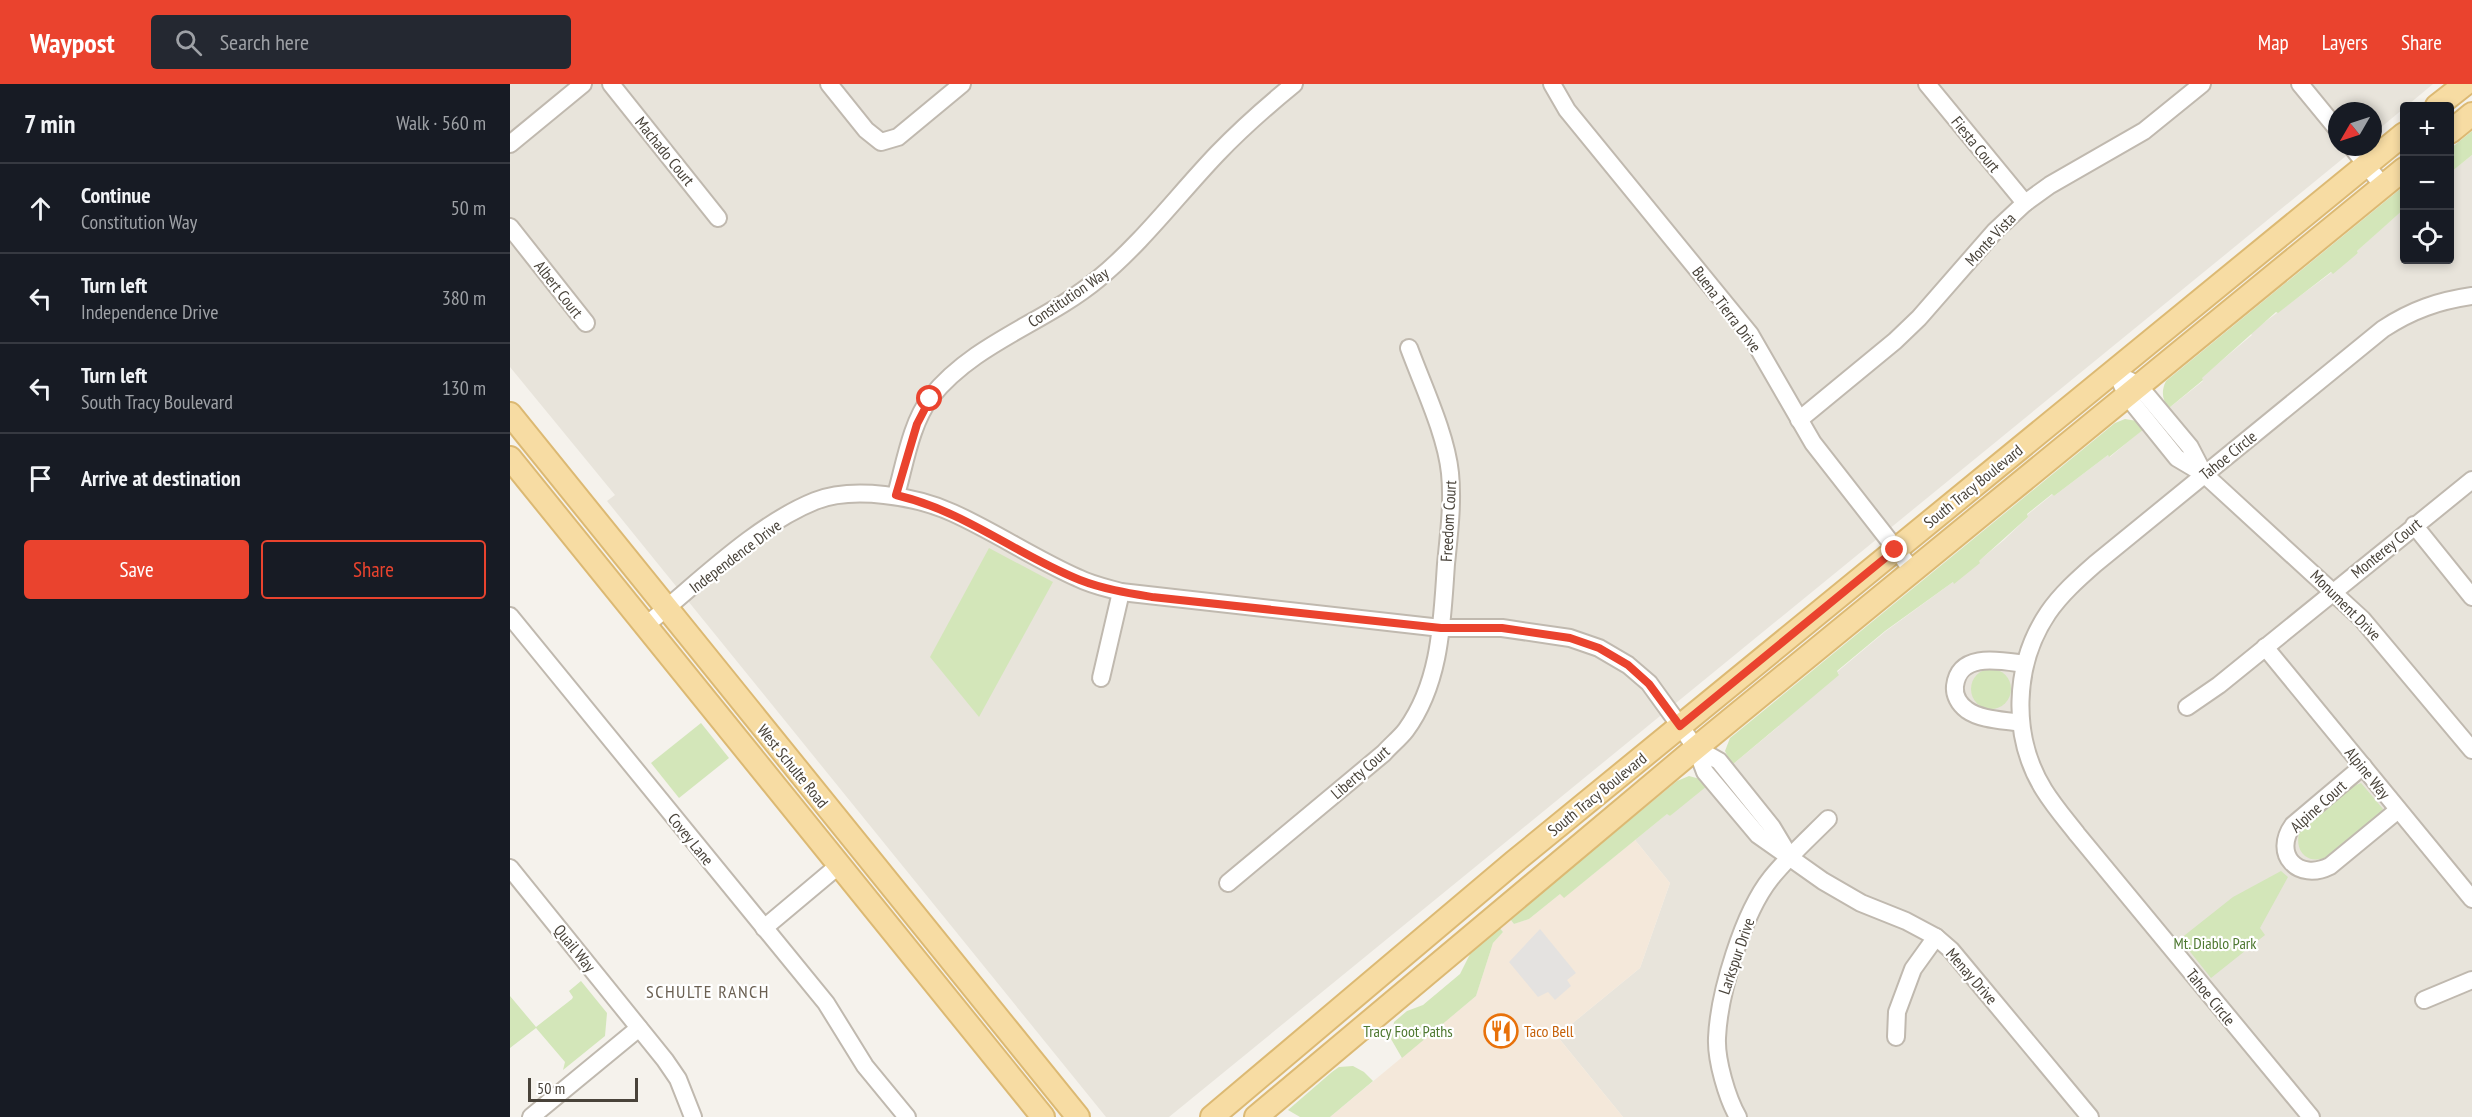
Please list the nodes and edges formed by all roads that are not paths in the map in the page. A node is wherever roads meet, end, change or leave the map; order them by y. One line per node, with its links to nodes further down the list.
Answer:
1 (583, 84): 16 (street)
2 (611, 84): 22 (street, Machado Court)
3 (829, 84): 4 (street)
4 (962, 84)
5 (1294, 84): 34 (street, Constitution Way)
6 (1552, 84): 30 (street, Buena Tierra Drive)
7 (1927, 84): 21 (street, Fiesta Court)
8 (2202, 84): 21 (street, Monte Vista)
9 (2300, 84): 13 (street)
10 (2465, 84): 11 (main road)
11 (2442, 102)
12 (2472, 114): 14 (main road)
13 (2328, 118)
14 (2454, 129)
15 (2400, 137): 18 (main road, South Tracy Boulevard)
16 (510, 144)
17 (2359, 156): 18 (street)
18 (2366, 165): 20 (street); 27 (main road, South Tracy Boulevard)
19 (2400, 172): 20 (main road, South Tracy Boulevard)
20 (2383, 186): 28 (main road, South Tracy Boulevard)
21 (2025, 203): 30 (street, Monte Vista)
22 (718, 218)
23 (510, 227): 25 (street, Albert Court)
24 (2472, 296): 32 (street, Tahoe Circle)
25 (586, 323)
26 (1409, 348): 44 (street, Freedom Court)
27 (2115, 370): 28 (street, Monument Drive); 36 (main road, South Tracy Boulevard)
28 (2133, 391): 32 (street, Monument Drive); 37 (main road, South Tracy Boulevard)
29 (510, 414): 41 (main road, West Schulte Road)
30 (1799, 420): 36 (street, Buena Tierra Drive)
31 (510, 458): 43 (main road, West Schulte Road)
32 (2204, 474): 38 (street, Monument Drive); 46 (street, Tahoe Circle)
33 (2472, 480): 35 (street, Monterey Court)
34 (896, 495): 39 (street, Independence Drive); 41 (street, Independence Drive)
35 (2414, 525): 38 (street, Monterey Court); 40 (street)
36 (1895, 550): 37 (street, Buena Tierra Drive); 50 (main road, South Tracy Boulevard)
37 (1912, 571): 51 (main road, South Tracy Boulevard)
38 (2334, 590): 45 (street, Monterey Court); 52 (street, Monument Drive)
39 (1121, 592): 44 (street, Independence Drive); 47 (street)
40 (2472, 597)
41 (667, 608): 43 (street, Independence Drive); 71 (main road, West Schulte Road)
42 (510, 616): 61 (street, Covey Lane)
43 (646, 625): 57 (main road, West Schulte Road)
44 (1441, 628): 50 (street, Independence Drive); 59 (street, Liberty Court)
45 (2265, 647): 48 (street, Monterey Court); 53 (street, Alpine Way)
46 (2025, 664): 49 (street, Tahoe Circle); 49 (street)
47 (1101, 678)
48 (2187, 707)
49 (2021, 723): 76 (street, Tahoe Circle)
50 (1680, 726): 51 (street, Independence Drive); 72 (main road, South Tracy Boulevard)
51 (1696, 748): 56 (street, Menay Drive); 73 (main road, South Tracy Boulevard)
52 (2472, 750)
53 (2363, 766): 54 (street, Alpine Way); 54 (street, Alpine Court)
54 (2398, 810): 60 (street, Alpine Way)
55 (1828, 819): 56 (street, Larkspur Drive)
56 (1791, 857): 62 (street, Menay Drive); 74 (street, Larkspur Drive)
57 (838, 866): 61 (street); 70 (main road, West Schulte Road)
58 (510, 868): 65 (street, Quail Way)
59 (1228, 883)
60 (2472, 899)
61 (764, 928): 69 (street, Covey Lane)
62 (1936, 938): 66 (street); 75 (street, Menay Drive)
63 (2472, 980): 64 (street)
64 (2424, 1000)
65 (639, 1028): 67 (street); 68 (street, Quail Way)
66 (1896, 1036)
67 (531, 1117)
68 (693, 1117)
69 (907, 1117)
70 (1043, 1117)
71 (1078, 1117)
72 (1212, 1117)
73 (1256, 1117)
74 (1738, 1117)
75 (2090, 1117)
76 (2311, 1117)

